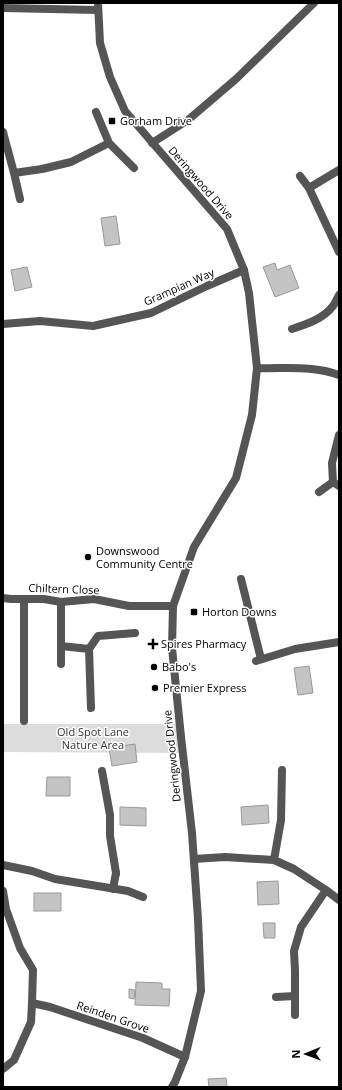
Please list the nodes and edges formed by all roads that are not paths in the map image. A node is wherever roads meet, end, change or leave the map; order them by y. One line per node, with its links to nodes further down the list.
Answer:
1 (314, 3): 7 (street)
2 (98, 7): 3 (street); 7 (street, Deringwood Drive)
3 (3, 8)
4 (96, 112): 6 (street)
5 (3, 132): 10 (street)
6 (109, 143): 8 (street); 10 (street)
7 (152, 143): 15 (street, Deringwood Drive)
8 (134, 168)
9 (339, 170): 12 (street)
10 (14, 173): 13 (street)
11 (300, 176): 12 (street)
12 (309, 188): 14 (street)
13 (20, 199)
14 (339, 252)
15 (244, 270): 17 (street, Grampian Way); 19 (street, Deringwood Drive)
16 (339, 295): 18 (street)
17 (3, 324)
18 (292, 329)
19 (257, 368): 20 (street); 28 (street, Deringwood Drive)
20 (339, 375)
21 (339, 435): 22 (street)
22 (336, 484): 23 (street)
23 (319, 492)
24 (241, 579): 30 (street)
25 (3, 598): 26 (street, Chiltern Close)
26 (24, 599): 27 (street, Chiltern Close); 35 (street)
27 (61, 602): 28 (street, Chiltern Close); 31 (street)
28 (173, 606): 38 (street, Deringwood Drive)
29 (135, 633): 32 (street)
30 (339, 642)
31 (61, 646): 32 (street); 33 (street)
32 (90, 649): 34 (street)
33 (61, 664)
34 (91, 708)
35 (24, 721)
36 (282, 770): 39 (street)
37 (102, 771): 41 (street)
38 (194, 859): 39 (street); 50 (street, Deringwood Drive)
39 (274, 860): 42 (street)
40 (3, 865): 41 (street)
41 (112, 889): 44 (street)
42 (326, 890): 45 (street); 46 (street)
43 (3, 891): 48 (street)
44 (142, 896)
45 (339, 900)
46 (295, 996): 47 (street); 49 (street)
47 (276, 997)
48 (32, 1003): 50 (street, Reinden Grove); 51 (street)
49 (295, 1015)
50 (185, 1057): 52 (street, Deringwood Drive)
51 (3, 1069)
52 (172, 1087)

